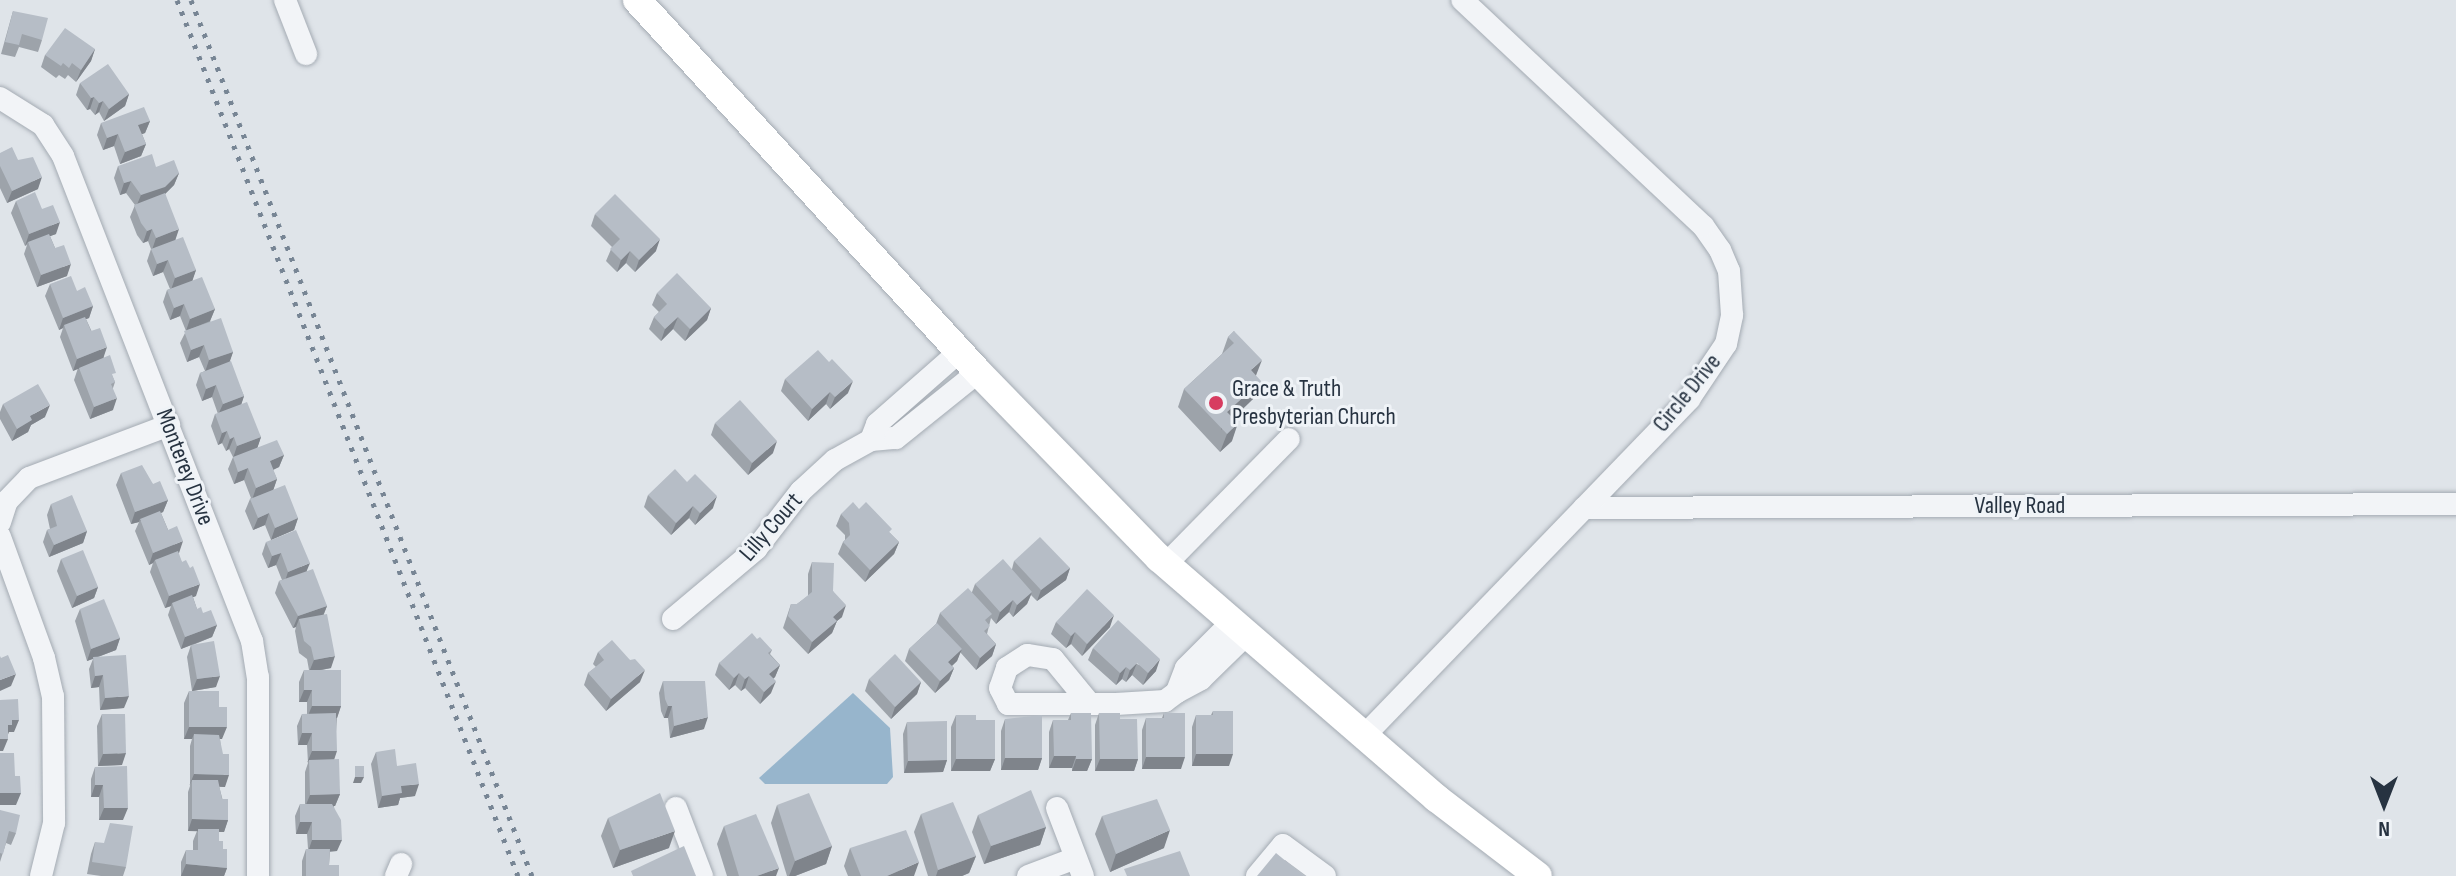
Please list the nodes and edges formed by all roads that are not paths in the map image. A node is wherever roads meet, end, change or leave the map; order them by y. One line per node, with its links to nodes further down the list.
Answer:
1 (285, 0): 4 (street)
2 (637, 0): 6 (main road)
3 (1462, 0): 10 (street, Circle Drive)
4 (306, 54)
5 (0, 98): 7 (street, Monterey Drive)
6 (968, 362): 13 (main road); 14 (street, Lilly Court)
7 (169, 425): 11 (street); 22 (street, Monterey Drive)
8 (1289, 439): 13 (street)
9 (2456, 504): 10 (street, Valley Road)
10 (1584, 508): 17 (street, Circle Drive)
11 (0, 522)
12 (0, 537): 21 (street)
13 (1166, 564): 15 (main road)
14 (673, 619)
15 (1239, 628): 16 (street); 17 (main road)
16 (1090, 704)
17 (1365, 735): 27 (main road)
18 (676, 808): 23 (street)
19 (1057, 808): 20 (street)
20 (1080, 867): 24 (street)
21 (41, 876)
22 (258, 876)
23 (702, 876)
24 (1028, 876)
25 (1257, 876): 26 (street)
26 (1325, 876)
27 (1538, 876)

